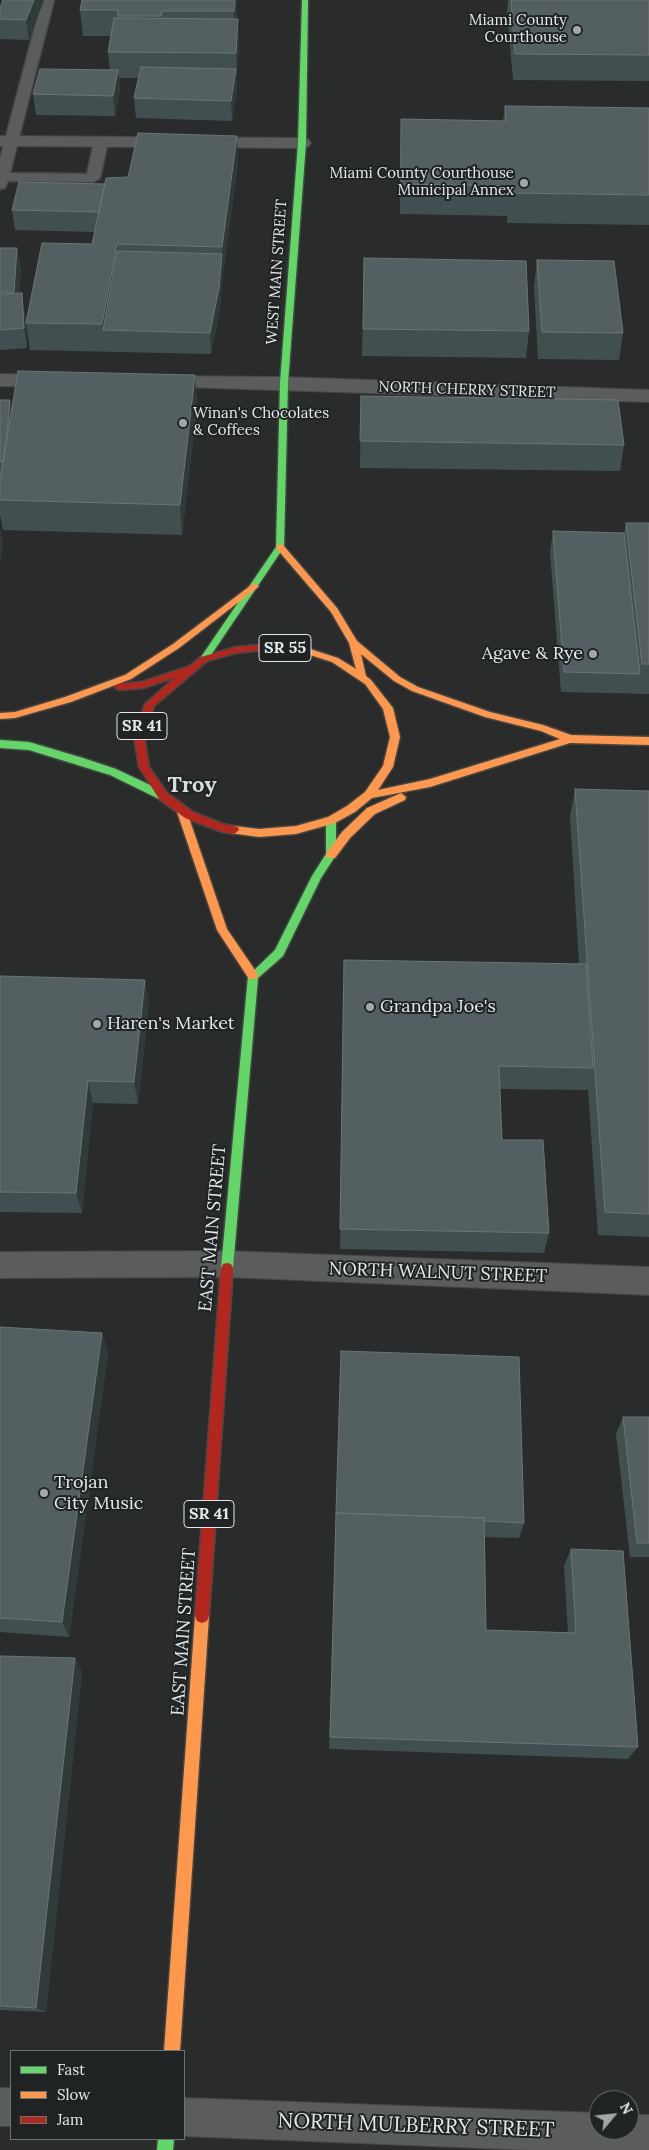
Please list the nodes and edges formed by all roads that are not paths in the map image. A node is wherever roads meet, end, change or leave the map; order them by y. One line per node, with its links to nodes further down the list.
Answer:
1 (48, 0): 3 (lane)
2 (305, 0): 5 (main road, WEST MAIN STREET)
3 (6, 141): 4 (street); 6 (lane)
4 (101, 142): 5 (street); 6 (lane)
5 (302, 143): 10 (main road, WEST MAIN STREET)
6 (1, 181)
7 (0, 380): 8 (street)
8 (69, 381)
9 (138, 382): 10 (street, NORTH CHERRY STREET)
10 (284, 383): 11 (street, NORTH CHERRY STREET); 12 (main road, WEST MAIN STREET)
11 (649, 396)
12 (280, 547): 13 (main road); 14 (main road)
13 (254, 586): 15 (main road); 19 (main road)
14 (354, 643): 17 (main road); 18 (main road)
15 (204, 660): 16 (main road); 17 (main road, SR 55)
16 (190, 669): 19 (main road); 26 (main road, SR 41)
17 (365, 679): 18 (main road); 25 (main road)
18 (415, 689): 21 (main road)
19 (95, 690): 20 (main road)
20 (0, 716)
21 (570, 739): 22 (main road); 24 (main road)
22 (649, 741)
23 (0, 744): 26 (main road)
24 (430, 783): 25 (main road); 29 (main road)
25 (369, 795): 28 (main road)
26 (163, 796): 27 (main road)
27 (181, 809): 28 (main road); 30 (main road)
28 (331, 820): 29 (main road)
29 (330, 855): 30 (main road)
30 (253, 976): 31 (main road, EAST MAIN STREET / SR 41)
31 (227, 1264): 32 (street, NORTH WALNUT STREET); 33 (street, NORTH WALNUT STREET); 34 (main road, EAST MAIN STREET / SR 41)
32 (0, 1265)
33 (649, 1281)
34 (172, 2050)
35 (185, 2117): 36 (street, NORTH MULBERRY STREET)
36 (649, 2136)

